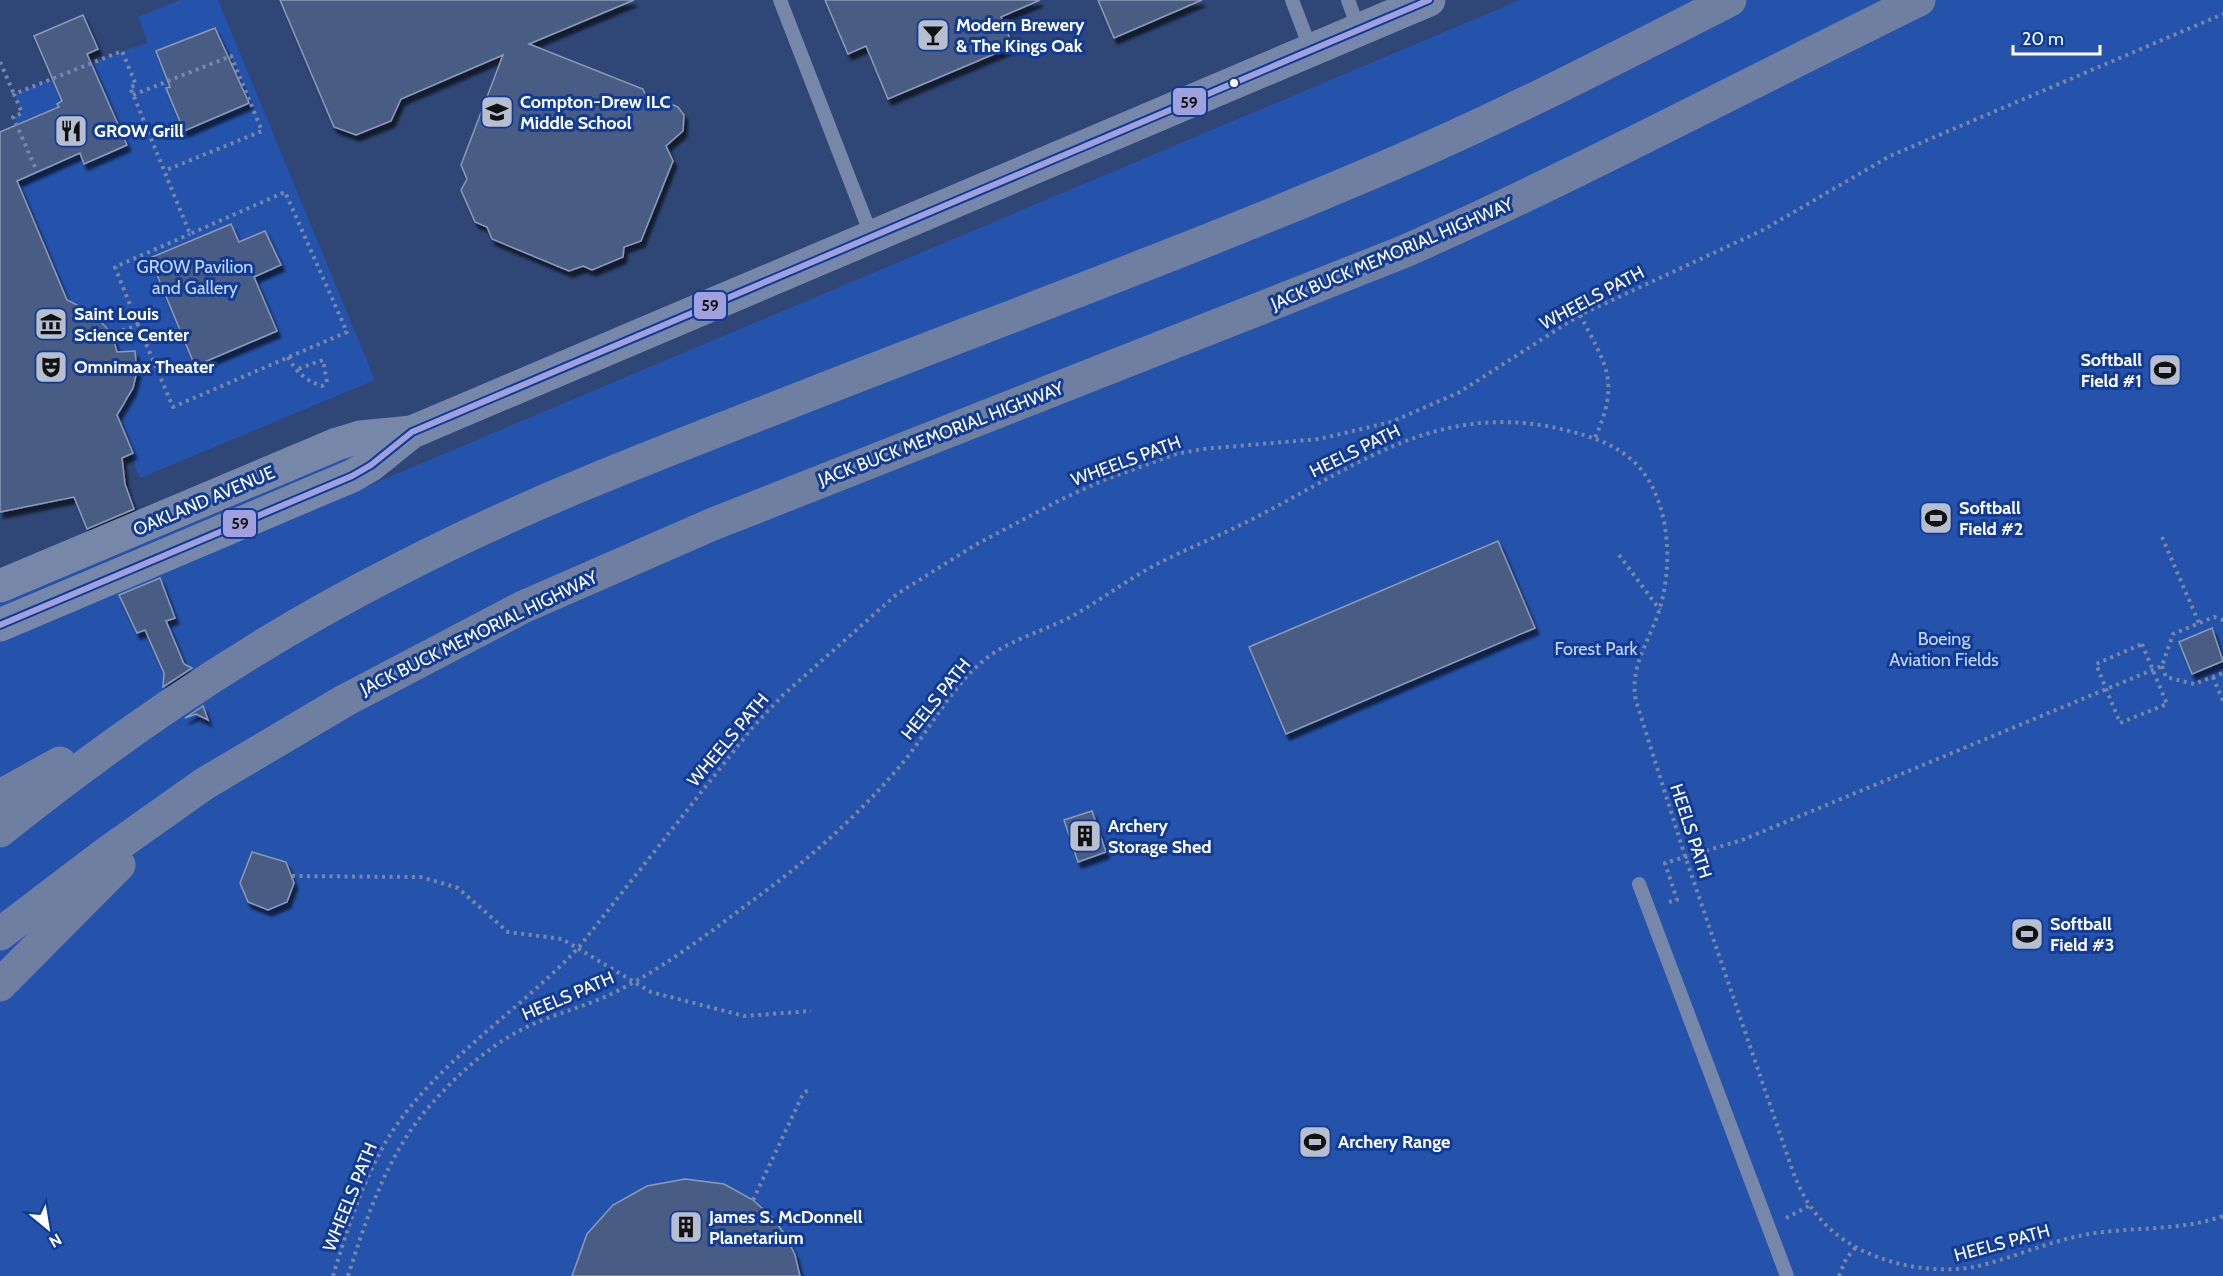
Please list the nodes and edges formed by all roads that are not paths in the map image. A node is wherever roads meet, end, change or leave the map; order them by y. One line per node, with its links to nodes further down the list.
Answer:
1 (780, 0): 8 (lane)
2 (1292, 0): 7 (lane)
3 (1429, 0): 6 (street, OAKLAND AVENUE)
4 (1730, 0): 12 (highway)
5 (1919, 0): 13 (highway, JACK BUCK MEMORIAL HIGHWAY)
6 (1353, 15): 7 (street, OAKLAND AVENUE)
7 (1311, 50): 8 (street, OAKLAND AVENUE)
8 (872, 237): 9 (street, OAKLAND AVENUE)
9 (412, 432): 10 (street, OAKLAND AVENUE); 11 (street, OAKLAND AVENUE)
10 (0, 586)
11 (0, 625)
12 (162, 713): 14 (highway); 15 (highway)
13 (204, 784): 17 (highway, JACK BUCK MEMORIAL HIGHWAY); 18 (highway)
14 (0, 796)
15 (0, 831)
16 (1639, 884): 19 (lane)
17 (0, 934)
18 (0, 986)
19 (1787, 1276)

